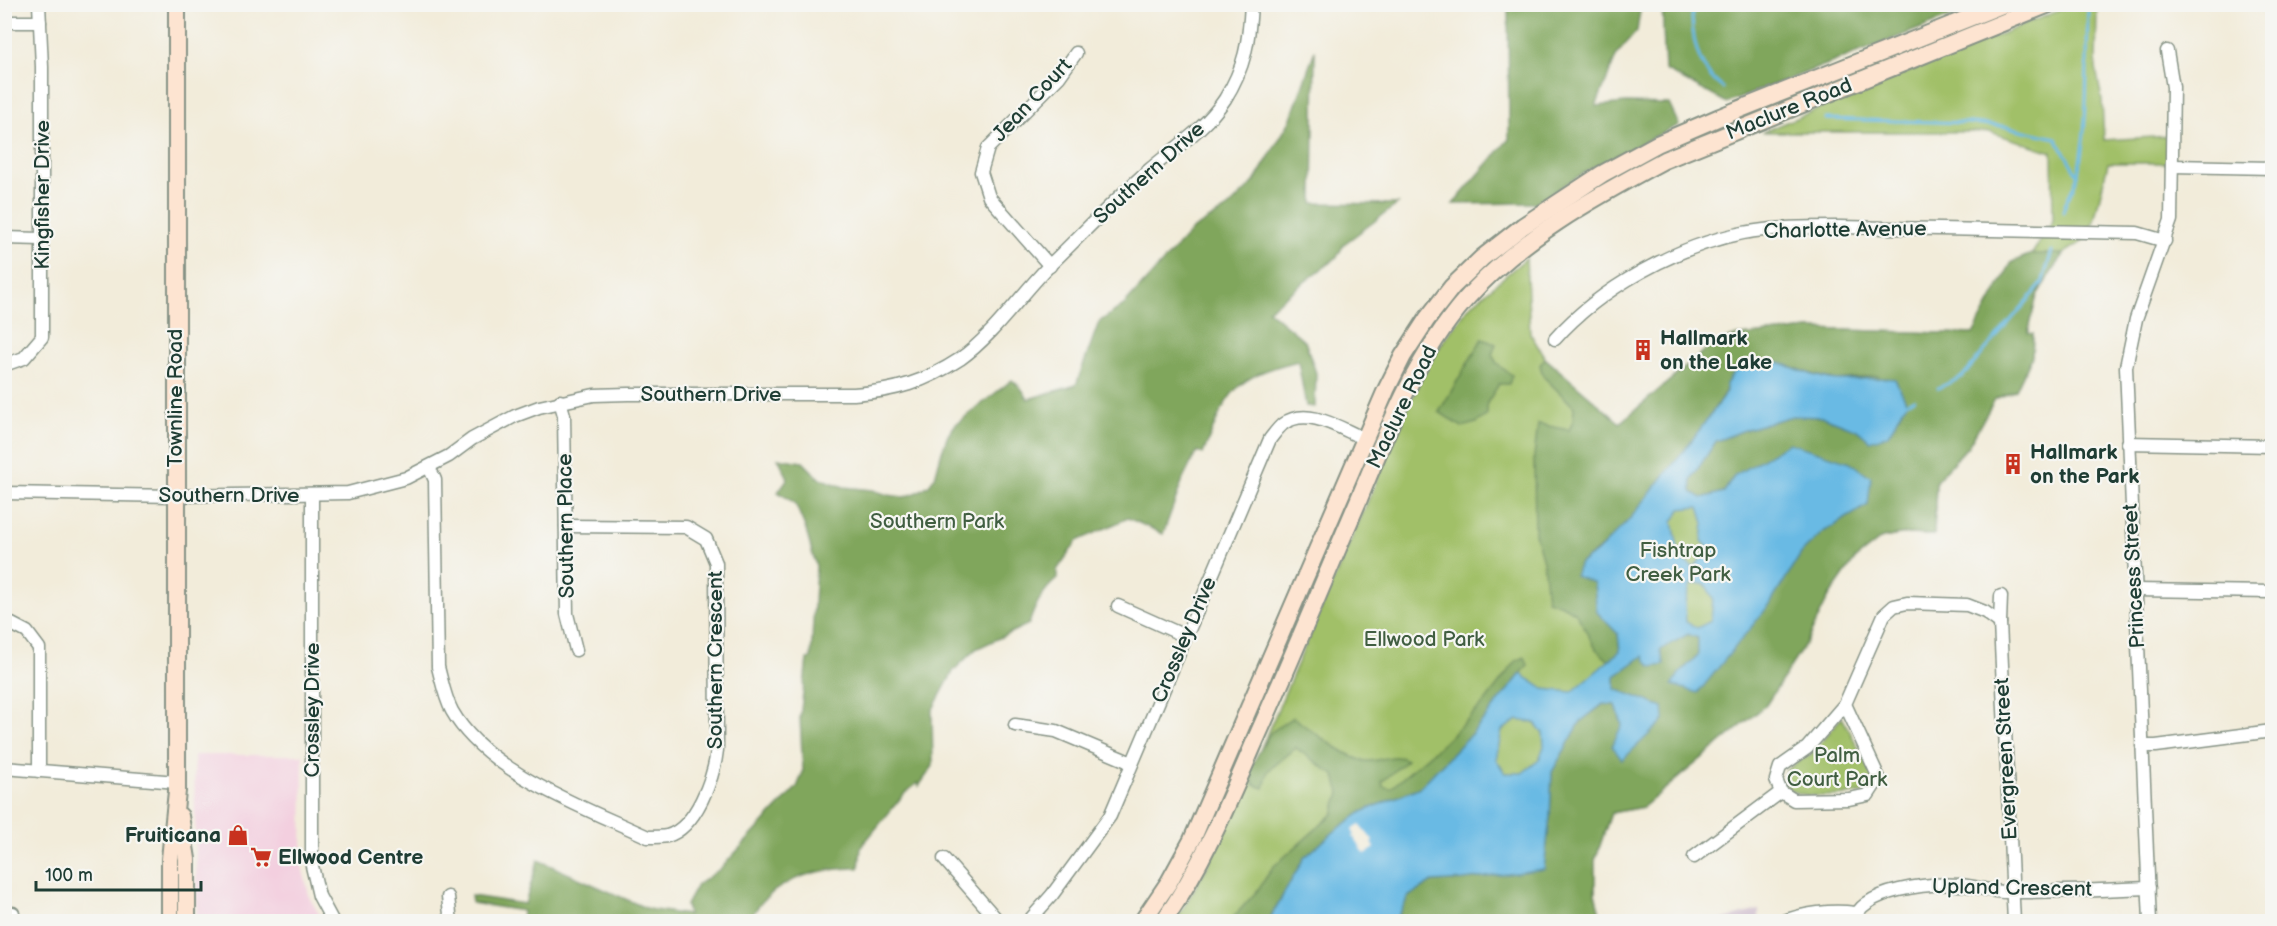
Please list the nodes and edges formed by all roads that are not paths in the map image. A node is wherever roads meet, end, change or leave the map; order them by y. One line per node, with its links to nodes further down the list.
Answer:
1 (39, 4): 7 (street, Kingfisher Drive)
2 (177, 4): 25 (main road, Townline Road)
3 (1251, 4): 15 (street, Southern Drive)
4 (2004, 4): 19 (main road, Maclure Road)
5 (2049, 4): 26 (main road, Maclure Road)
6 (4, 22): 7 (street)
7 (40, 22): 13 (street, Kingfisher Drive)
8 (2167, 51): 10 (street, Princess Street)
9 (1076, 53): 15 (street, Jean Court)
10 (2172, 166): 11 (street); 14 (street, Princess Street)
11 (2272, 168)
12 (4, 238): 13 (street)
13 (41, 238): 17 (street, Kingfisher Drive)
14 (2165, 241): 16 (street, Charlotte Avenue); 20 (street, Princess Street)
15 (1050, 266): 18 (street, Southern Drive)
16 (1555, 339)
17 (4, 364)
18 (560, 401): 22 (street, Southern Drive); 27 (street, Southern Place)
19 (1365, 439): 26 (main road); 34 (street, Crossley Drive); 57 (main road, Maclure Road)
20 (2128, 443): 21 (street); 28 (street, Princess Street)
21 (2272, 446)
22 (429, 467): 24 (street, Southern Drive); 27 (street, Southern Crescent)
23 (4, 493): 25 (street, Southern Drive)
24 (312, 494): 25 (street, Southern Drive); 53 (street, Crossley Drive)
25 (175, 496): 43 (main road, Townline Road)
26 (1349, 521): 58 (main road, Maclure Road)
27 (566, 526): 35 (street, Southern Place)
28 (2134, 590): 29 (street); 39 (street, Princess Street)
29 (2272, 592)
30 (2001, 596): 33 (street, Evergreen Street)
31 (1118, 606): 34 (street)
32 (4, 620): 42 (street)
33 (2000, 623): 36 (street); 48 (street, Evergreen Street)
34 (1185, 636): 40 (street, Crossley Drive)
35 (576, 650)
36 (1845, 704): 44 (street); 44 (street)
37 (1015, 725): 40 (street)
38 (2272, 731): 39 (street)
39 (2142, 746): 47 (street, Princess Street)
40 (1132, 763): 56 (street, Crossley Drive)
41 (4, 768): 42 (street)
42 (39, 771): 43 (street)
43 (177, 787): 51 (main road, Townline Road); 52 (main road, Townline Road)
44 (1781, 792): 45 (street)
45 (1694, 857)
46 (944, 859): 55 (street)
47 (2149, 888): 48 (street, Upland Crescent); 61 (street, Princess Street)
48 (2013, 892): 50 (street, Upland Crescent); 60 (street, Evergreen Street)
49 (448, 897): 54 (street)
50 (1854, 917): 59 (street)
51 (170, 921)
52 (187, 921)
53 (333, 921)
54 (451, 921)
55 (999, 921)
56 (1028, 921)
57 (1143, 921)
58 (1163, 921)
59 (1782, 921)
60 (2014, 921)
61 (2150, 921)

